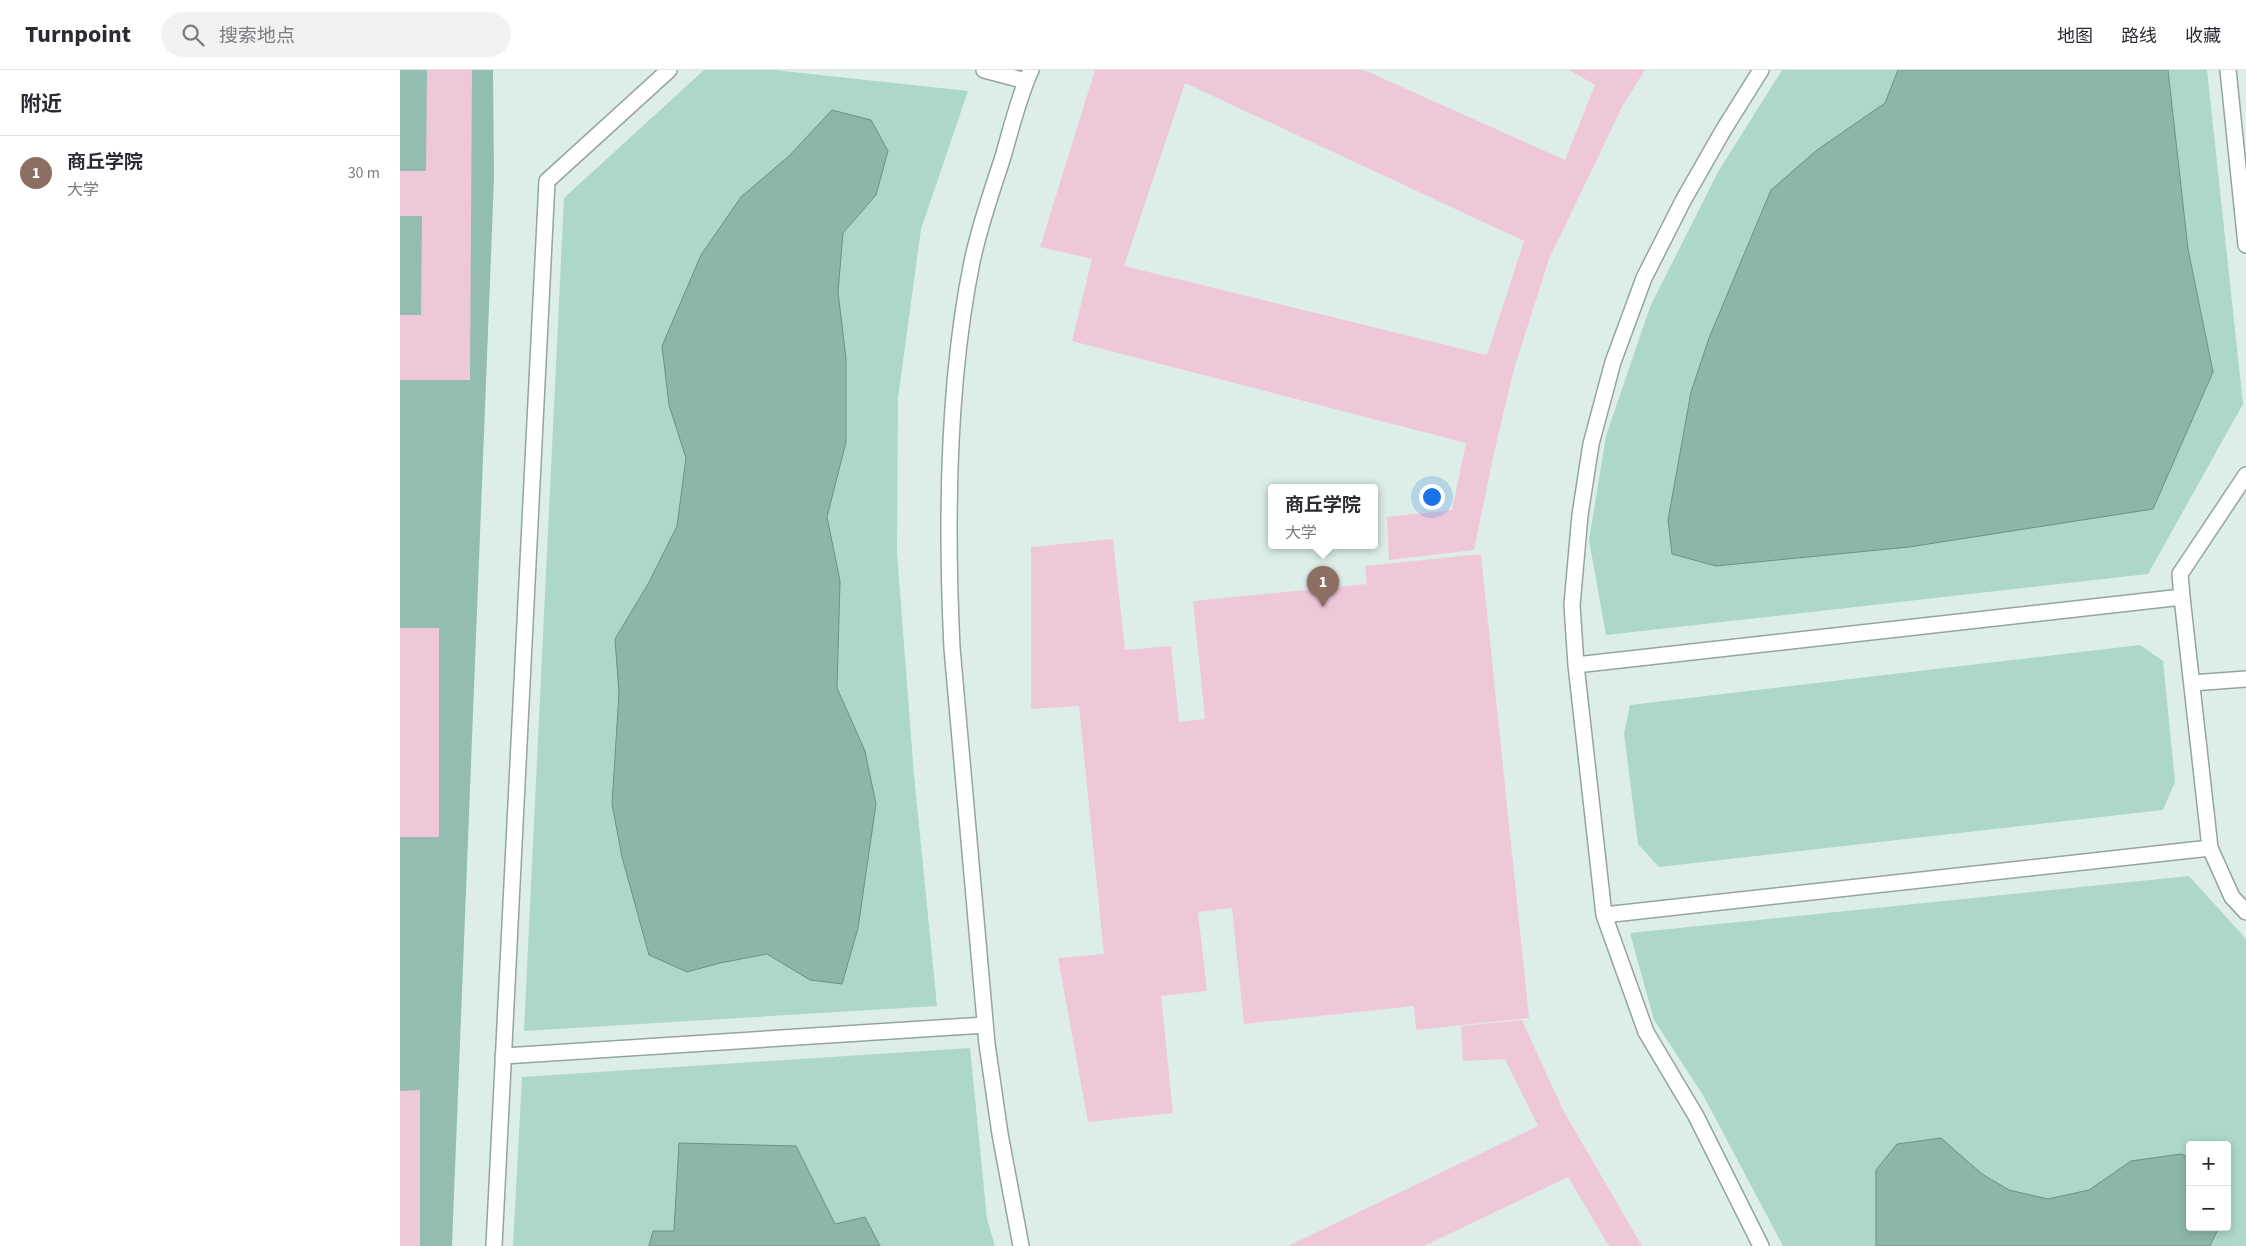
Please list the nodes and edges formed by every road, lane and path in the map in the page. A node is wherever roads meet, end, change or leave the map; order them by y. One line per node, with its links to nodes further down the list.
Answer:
1 (668, 70): 16 (lane)
2 (984, 70): 5 (lane)
3 (1761, 70): 9 (lane)
4 (2228, 70): 6 (lane)
5 (1029, 75): 15 (lane)
6 (2246, 245)
7 (2246, 475): 8 (lane)
8 (2182, 598): 9 (lane); 11 (lane)
9 (1576, 665): 14 (lane)
10 (2246, 679): 11 (lane)
11 (2192, 683): 12 (lane)
12 (2210, 848): 13 (lane); 14 (lane)
13 (2246, 912)
14 (1604, 915): 19 (lane)
15 (985, 1025): 16 (lane); 18 (lane)
16 (503, 1056): 17 (lane)
17 (494, 1246)
18 (1021, 1246)
19 (1761, 1246)

